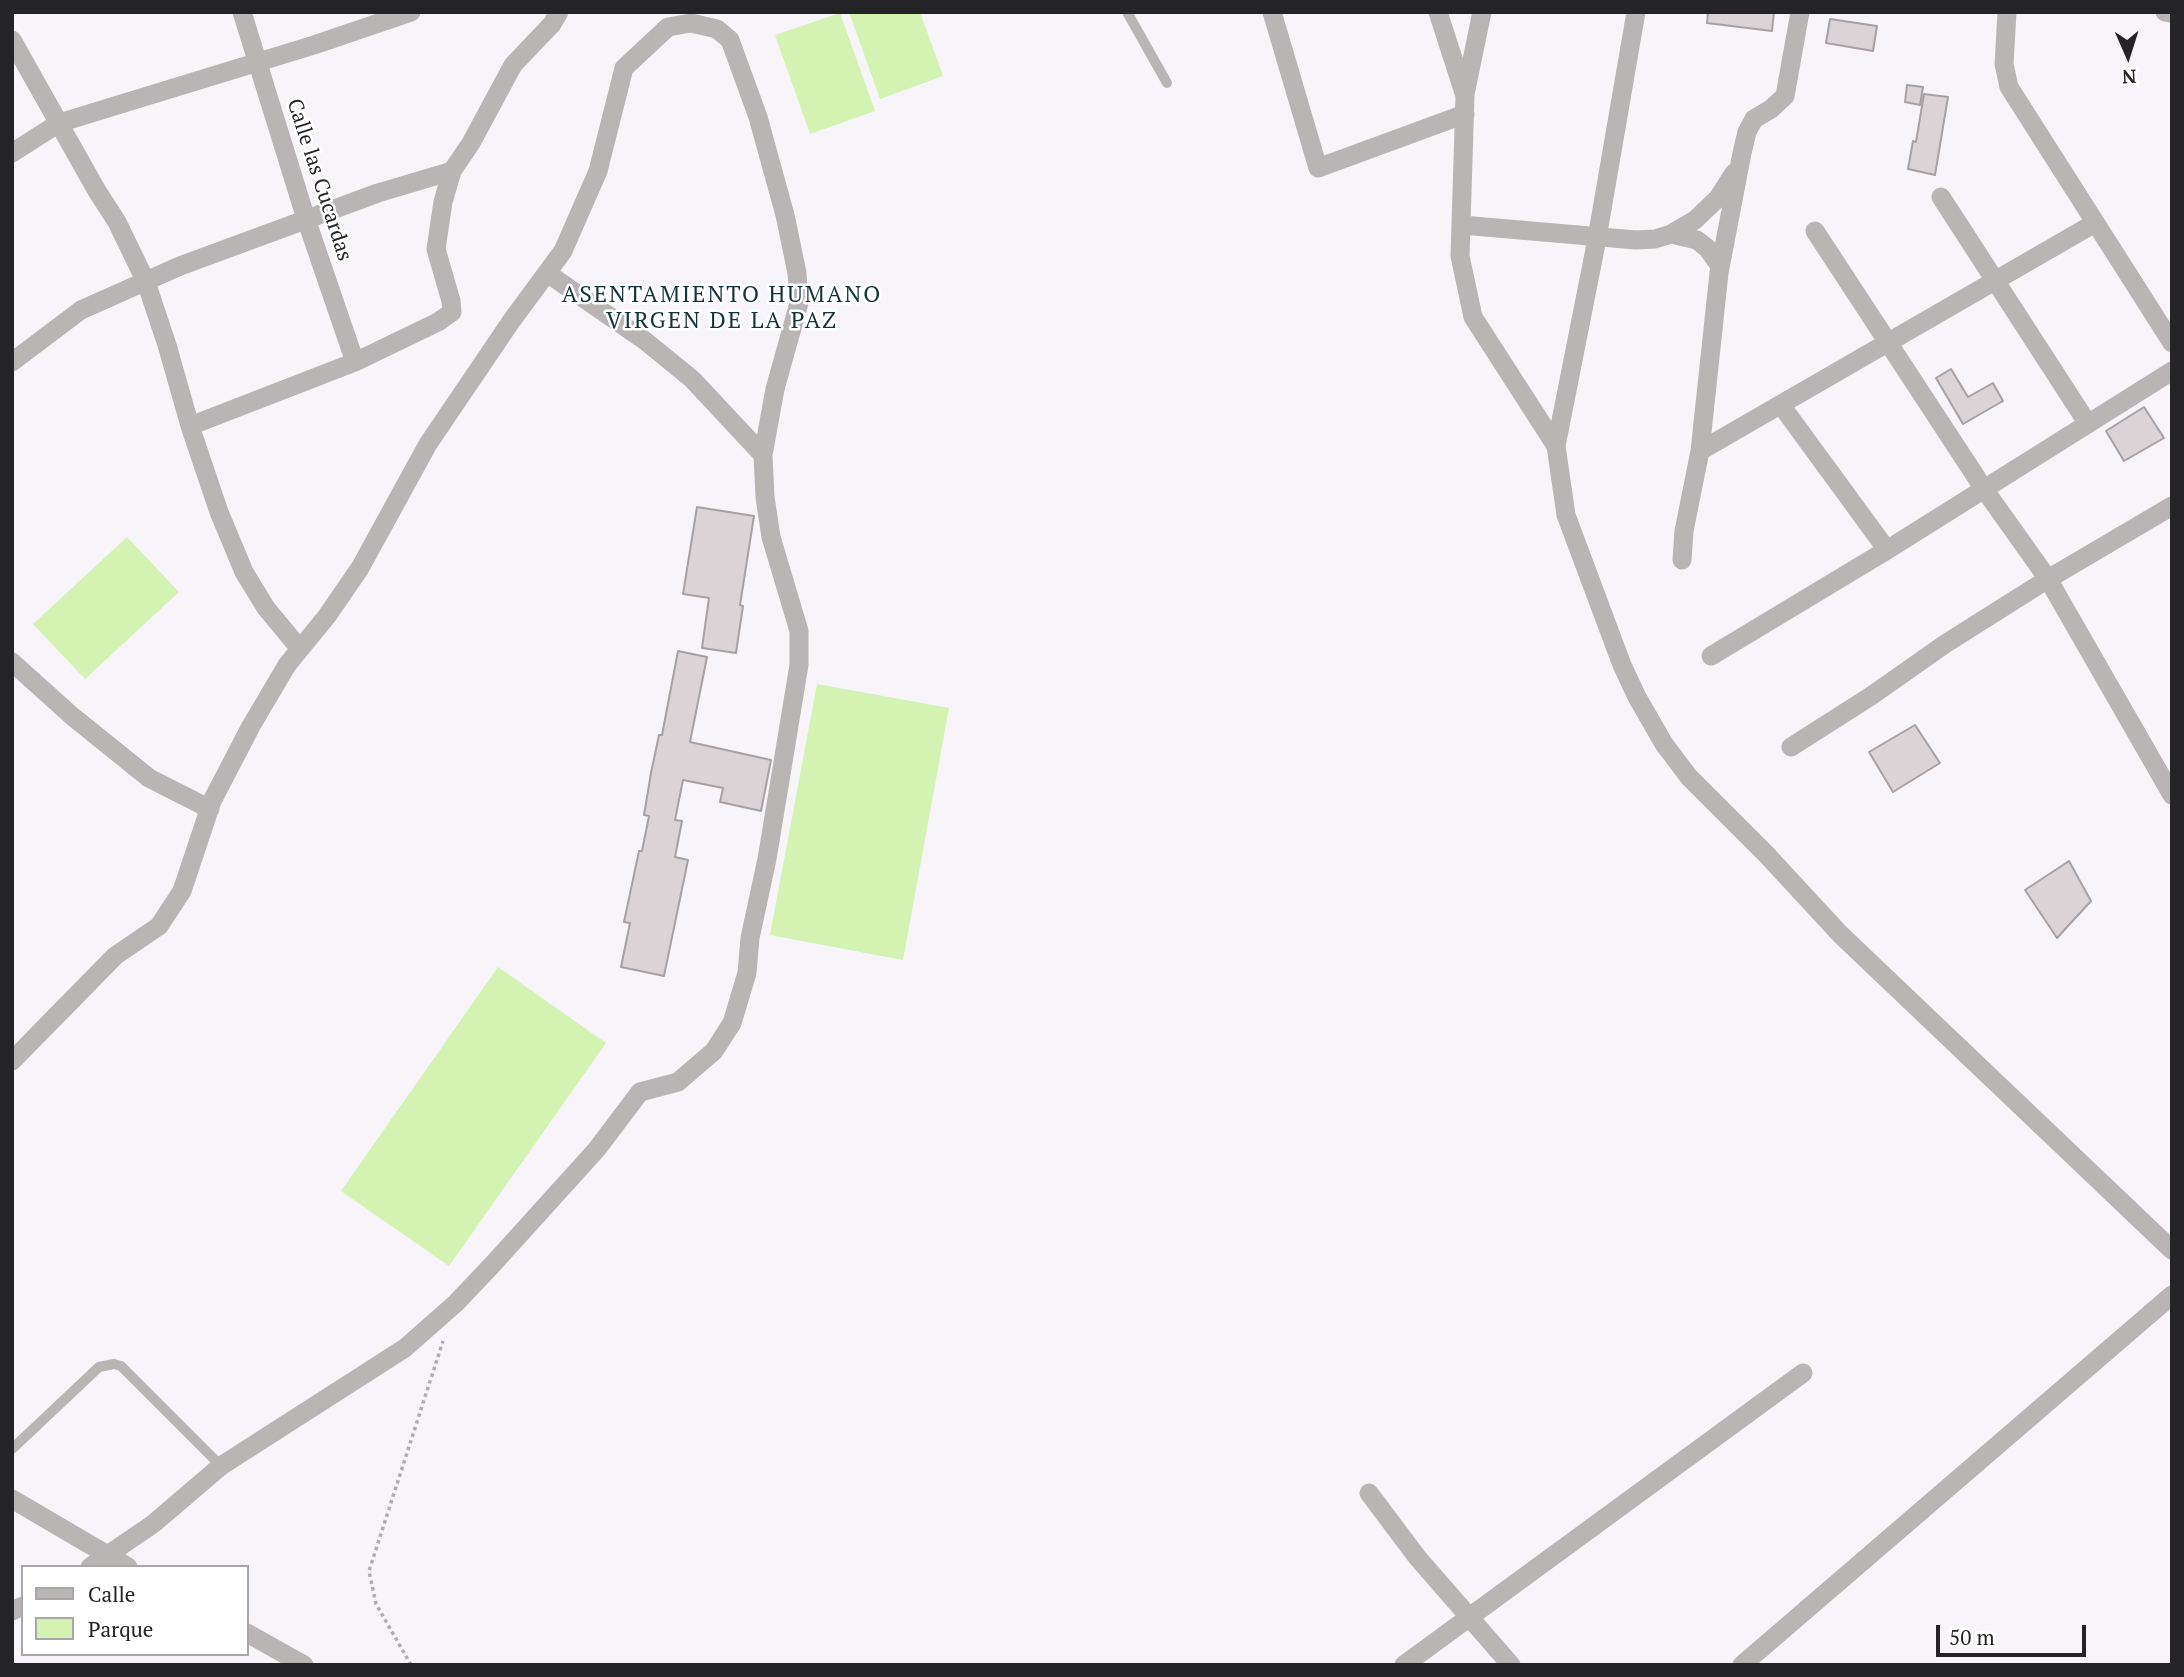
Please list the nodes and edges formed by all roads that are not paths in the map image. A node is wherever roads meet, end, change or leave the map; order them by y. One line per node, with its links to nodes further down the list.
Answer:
1 (242, 12): 14 (street, Calle las Cucardas)
2 (411, 12): 14 (street)
3 (559, 12): 20 (street)
4 (1126, 12): 15 (lane)
5 (1272, 12): 16 (street)
6 (1438, 12): 16 (street)
7 (1482, 12): 16 (street)
8 (1636, 12): 27 (street)
9 (1800, 12): 19 (street)
10 (2007, 12): 23 (street)
11 (2165, 12): 12 (street)
12 (2172, 13)
13 (12, 40): 17 (street)
14 (257, 61): 17 (street); 22 (street, Calle las Cucardas)
15 (1167, 83)
16 (1465, 105): 24 (street)
17 (59, 123): 18 (street); 31 (street)
18 (12, 153)
19 (1740, 164): 26 (street); 28 (street)
20 (452, 172): 22 (street); 35 (street)
21 (1941, 197): 30 (street)
22 (306, 219): 31 (street); 35 (street, Calle las Cucardas)
23 (2095, 223): 30 (street); 33 (street)
24 (1462, 225): 27 (street); 40 (street)
25 (1815, 231): 32 (street)
26 (1671, 234): 27 (street); 28 (street)
27 (1597, 237): 40 (street)
28 (1720, 266): 41 (street)
29 (547, 273): 42 (street); 42 (street); 48 (street)
30 (1994, 281): 32 (street); 38 (street)
31 (146, 282): 34 (street); 39 (street)
32 (1888, 342): 37 (street); 43 (street)
33 (2172, 343)
34 (12, 362)
35 (355, 362): 39 (street)
36 (2172, 371): 38 (street)
37 (1781, 405): 41 (street); 45 (street)
38 (2088, 424): 43 (street)
39 (190, 426): 48 (street)
40 (1556, 446): 55 (street)
41 (1700, 451): 46 (street)
42 (763, 455): 59 (street)
43 (1984, 489): 45 (street); 47 (street)
44 (2172, 506): 47 (street)
45 (1887, 550): 49 (street)
46 (1682, 560)
47 (2048, 579): 51 (street); 52 (street)
48 (299, 649): 53 (street)
49 (1711, 656)
50 (12, 662): 53 (street)
51 (1791, 747)
52 (2172, 794)
53 (209, 808): 54 (street)
54 (12, 1061)
55 (2172, 1250)
56 (2172, 1295): 70 (street)
57 (1803, 1373): 65 (street)
58 (12, 1449): 59 (lane)
59 (221, 1466): 62 (street)
60 (1369, 1493): 65 (street)
61 (12, 1500): 62 (street)
62 (107, 1555): 63 (street); 64 (street)
63 (93, 1565)
64 (124, 1565)
65 (1469, 1618): 68 (street); 69 (street)
66 (248, 1634): 67 (street)
67 (304, 1665)
68 (1404, 1665)
69 (1511, 1665)
70 (1742, 1665)

